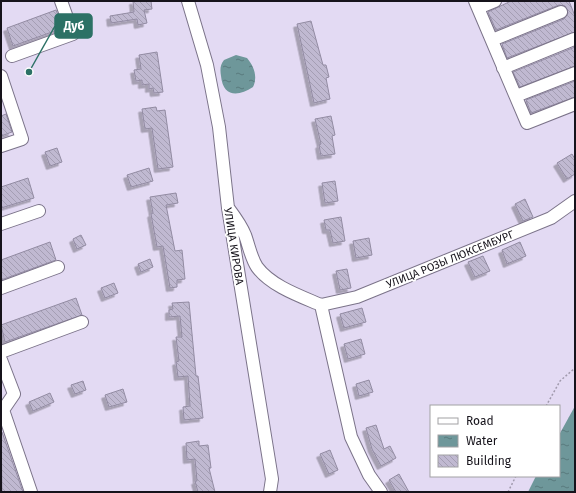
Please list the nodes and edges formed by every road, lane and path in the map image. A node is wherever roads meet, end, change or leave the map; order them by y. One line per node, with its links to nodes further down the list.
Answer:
1 (61, 1): 8 (street)
2 (188, 1): 16 (street, УЛИЦА КИРОВА)
3 (495, 1): 4 (street)
4 (476, 5): 7 (street)
5 (561, 12): 7 (street)
6 (574, 39): 9 (street)
7 (492, 40): 9 (street)
8 (12, 56)
9 (504, 68): 12 (street)
10 (575, 73): 12 (street)
11 (1, 76): 14 (street)
12 (516, 96): 13 (street)
13 (575, 104)
14 (1, 146)
15 (575, 201): 21 (street, УЛИЦА РОЗЫ ЛЮКСЕМБУРГ)
16 (228, 208): 21 (street); 30 (street, УЛИЦА КИРОВА)
17 (39, 211): 18 (street)
18 (1, 224)
19 (58, 267): 20 (street)
20 (1, 288)
21 (321, 305): 31 (street)
22 (82, 322): 23 (street)
23 (1, 352)
24 (1, 360): 27 (street)
25 (575, 368): 26 (path)
26 (547, 405)
27 (2, 408): 29 (street)
28 (516, 477): 32 (path)
29 (31, 492)
30 (270, 492)
31 (381, 492)
32 (508, 492)

